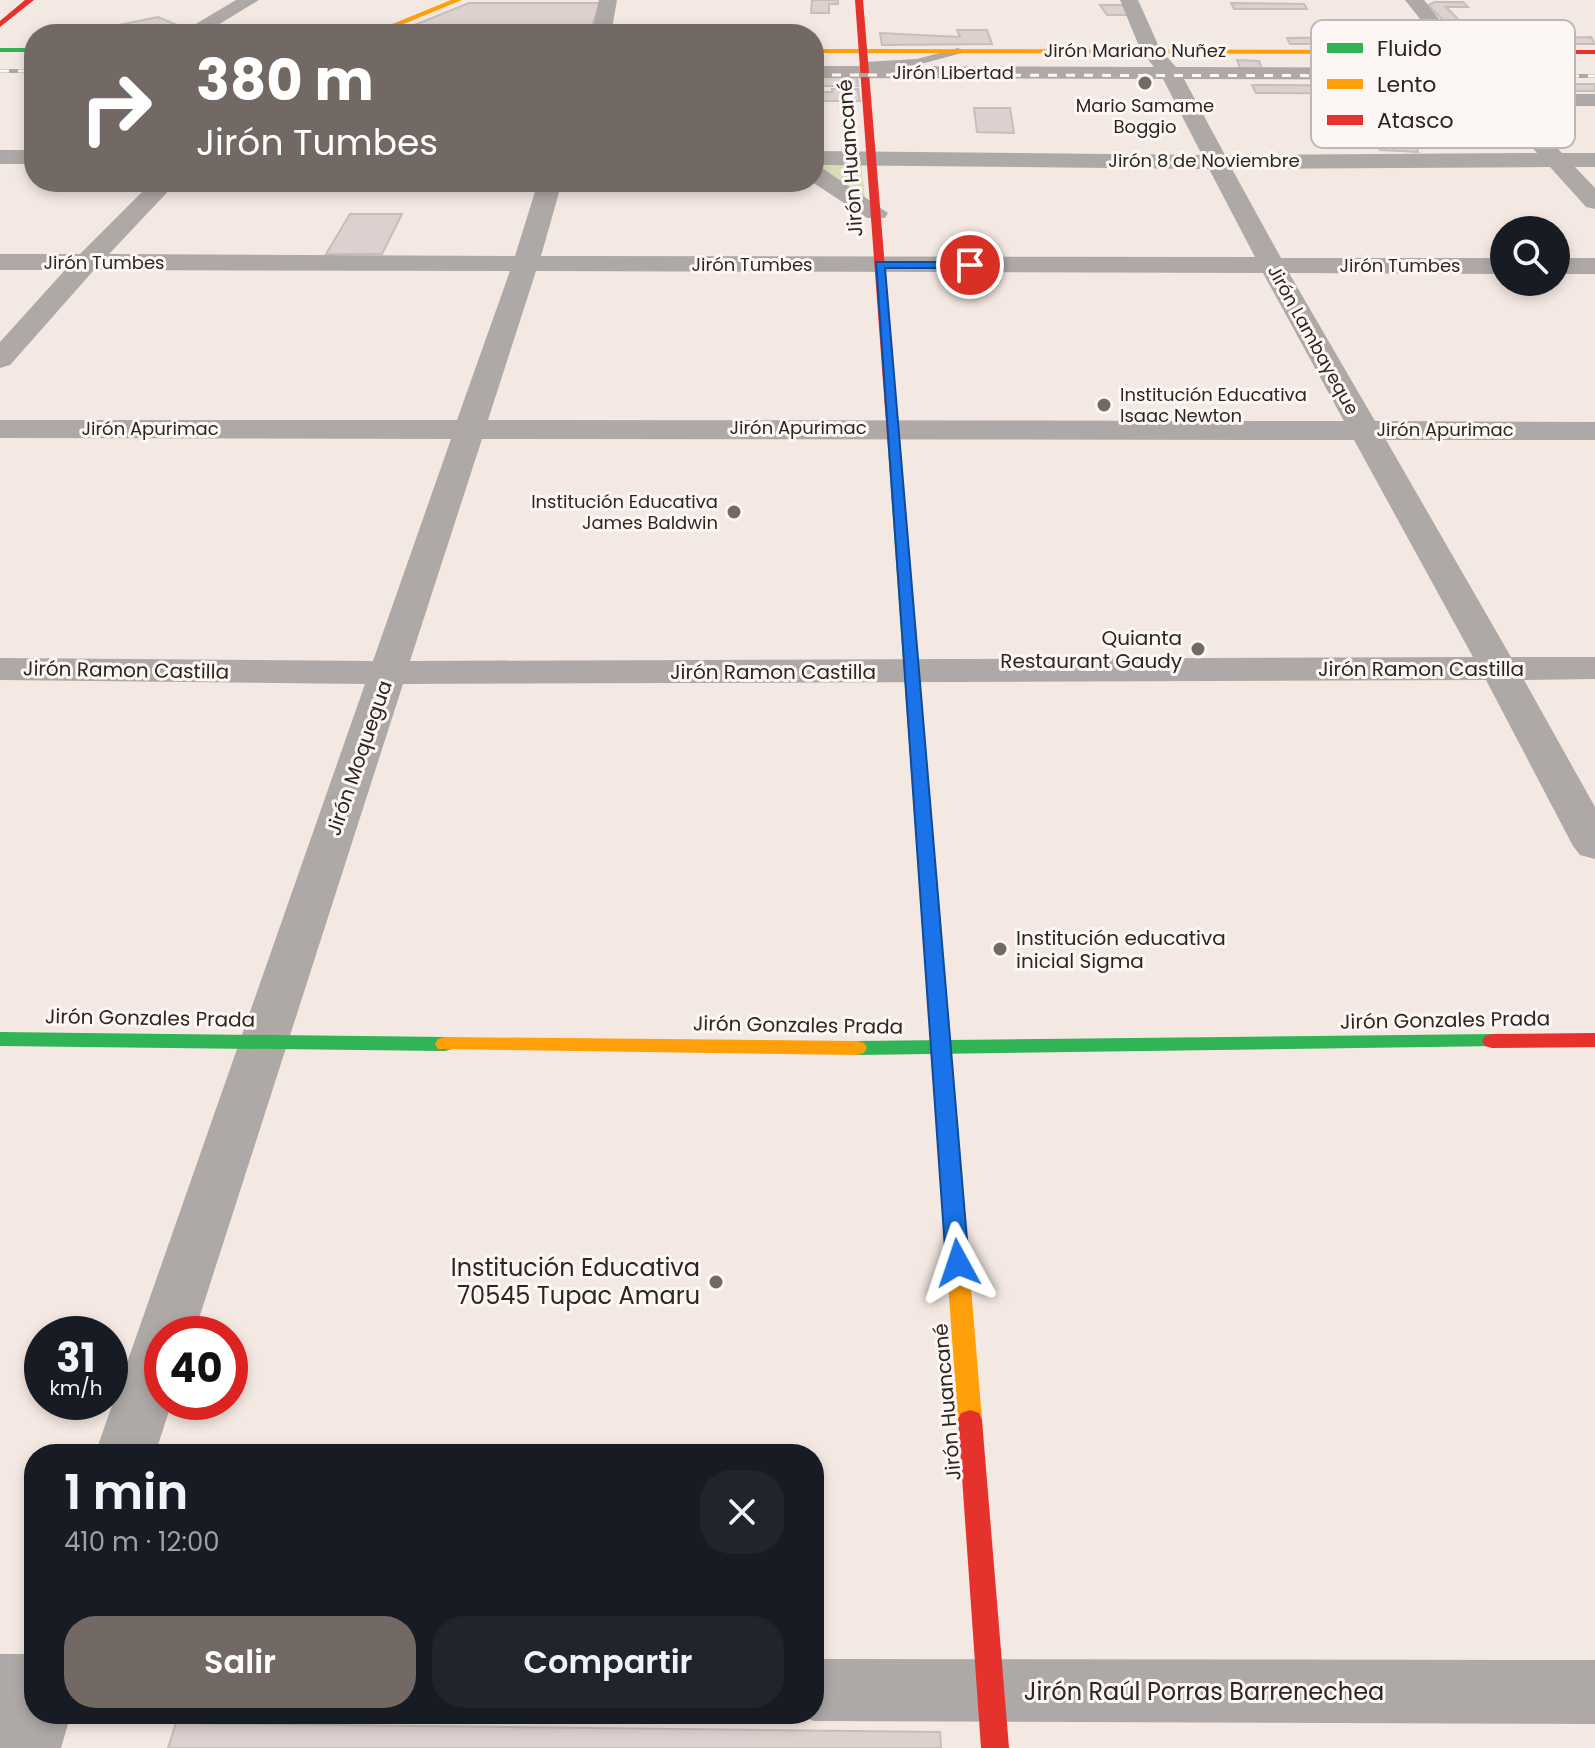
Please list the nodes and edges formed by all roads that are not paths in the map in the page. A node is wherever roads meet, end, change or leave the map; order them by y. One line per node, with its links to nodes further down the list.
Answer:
1 (30, 0): 12 (street)
2 (250, 0): 9 (street)
3 (458, 0): 10 (street)
4 (608, 0): 11 (street)
5 (859, 0): 17 (street, Jirón Huancané)
6 (1129, 0): 18 (street, Jirón Lambayeque)
7 (1414, 0): 8 (street)
8 (1430, 20)
9 (207, 24)
10 (397, 24)
11 (603, 24)
12 (0, 25)
13 (0, 50): 14 (street)
14 (24, 50)
15 (824, 54): 17 (street, Jirón Mariano Nuñez)
16 (1311, 59): 18 (street, Jirón Mariano Nuñez)
17 (864, 66): 18 (street, Jirón Libertad); 18 (street, Jirón Mariano Nuñez); 20 (street, Jirón Libertad); 25 (street, Jirón Huancané)
18 (1164, 67): 19 (street); 28 (street, Jirón Lambayeque)
19 (1311, 70)
20 (824, 71)
21 (1545, 148): 26 (street)
22 (0, 157): 23 (street)
23 (24, 157)
24 (824, 158): 25 (street, Jirón 8 de Noviembre)
25 (872, 159): 28 (street, Jirón 8 de Noviembre); 33 (street, Jirón Huancané)
26 (1556, 160): 27 (street, Jirón 8 de Noviembre); 28 (street, Jirón 8 de Noviembre); 32 (street)
27 (1595, 160)
28 (1218, 162): 38 (street, Jirón Lambayeque)
29 (824, 179): 33 (street)
30 (155, 192): 35 (street)
31 (547, 192): 36 (street, Jirón Moquegua)
32 (1595, 202)
33 (876, 213): 37 (street, Jirón Huancané)
34 (0, 262): 35 (street, Jirón Tumbes)
35 (87, 262): 36 (street, Jirón Tumbes); 42 (street)
36 (525, 265): 37 (street, Jirón Tumbes); 45 (street, Jirón Moquegua)
37 (880, 265): 38 (street, Jirón Tumbes); 43 (street, Jirón Huancané)
38 (1272, 266): 39 (street, Jirón Tumbes); 46 (street, Jirón Lambayeque)
39 (1490, 266)
40 (1570, 266): 41 (street)
41 (1595, 266)
42 (0, 359)
43 (892, 428): 45 (street, Jirón Apurimac); 46 (street, Jirón Apurimac); 51 (street, Jirón Huancané)
44 (0, 429): 45 (street, Jirón Apurimac)
45 (469, 430): 52 (street, Jirón Moquegua)
46 (1363, 430): 47 (street, Jirón Apurimac); 50 (street, Jirón Lambayeque)
47 (1595, 431)
48 (1595, 668): 50 (street, Jirón Ramon Castilla)
49 (0, 669): 52 (street, Jirón Ramon Castilla)
50 (1499, 669): 51 (street, Jirón Ramon Castilla); 53 (street, Jirón Lambayeque)
51 (911, 671): 52 (street, Jirón Ramon Castilla); 57 (street, Jirón Huancané)
52 (388, 673): 56 (street, Jirón Moquegua)
53 (1595, 846)
54 (0, 1039): 56 (street, Jirón Gonzales Prada)
55 (1595, 1040): 57 (street, Jirón Gonzales Prada)
56 (263, 1042): 57 (street, Jirón Gonzales Prada); 58 (street, Jirón Moquegua)
57 (940, 1049): 65 (street, Jirón Huancané)
58 (171, 1316)
59 (144, 1397): 60 (street)
60 (128, 1444)
61 (0, 1685): 62 (street)
62 (24, 1685)
63 (824, 1692): 65 (street, Jirón Raúl Porras Barrenechea)
64 (1595, 1692): 65 (street, Jirón Raúl Porras Barrenechea)
65 (994, 1720)
66 (34, 1724): 67 (street)
67 (26, 1748)

